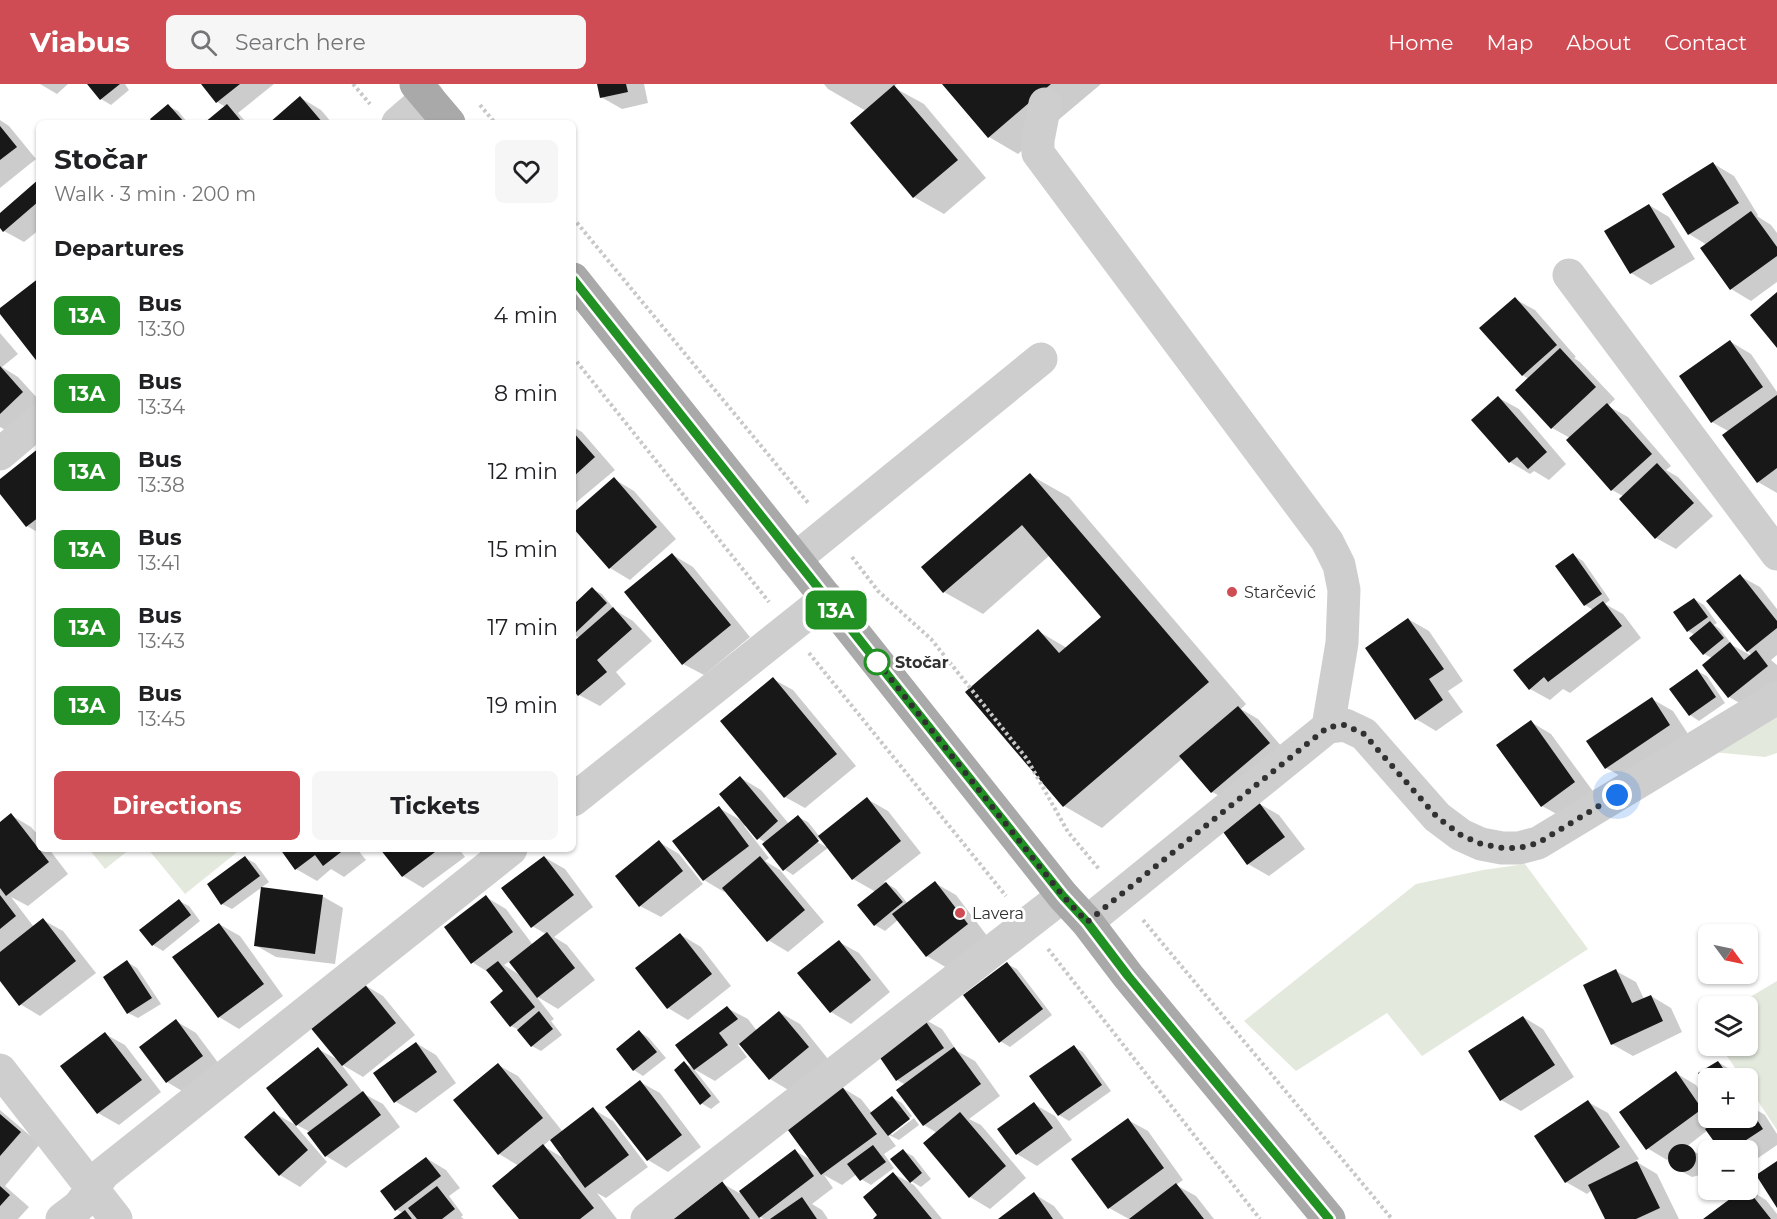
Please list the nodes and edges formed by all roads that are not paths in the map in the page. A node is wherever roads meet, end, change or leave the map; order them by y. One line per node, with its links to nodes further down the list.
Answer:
1 (422, 91): 3 (street); 4 (main road)
2 (1045, 104): 14 (street)
3 (400, 120)
4 (446, 120)
5 (1569, 274): 10 (street)
6 (576, 283): 11 (main road)
7 (1041, 359): 11 (street)
8 (36, 424): 9 (street)
9 (0, 454)
10 (1777, 554)
11 (795, 559): 12 (main road)
12 (827, 598): 15 (street); 17 (main road)
13 (1777, 698): 14 (street)
14 (1328, 727): 18 (street)
15 (576, 798)
16 (507, 852): 20 (street)
17 (1063, 896): 18 (main road); 23 (street)
18 (1087, 922): 24 (main road)
19 (0, 1070): 20 (street)
20 (92, 1190): 21 (street); 22 (street)
21 (63, 1219)
22 (116, 1219)
23 (646, 1219)
24 (1329, 1219)

